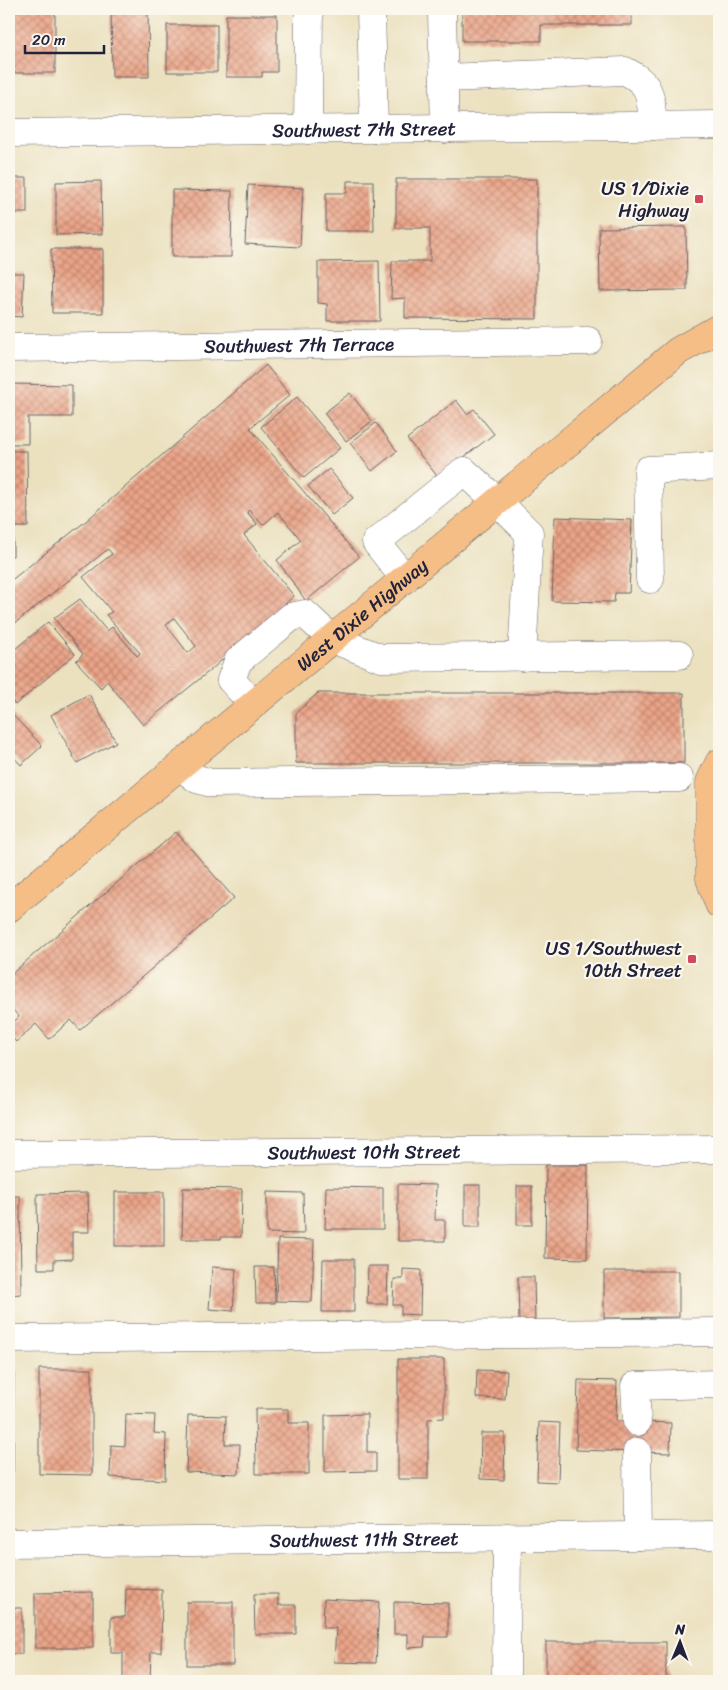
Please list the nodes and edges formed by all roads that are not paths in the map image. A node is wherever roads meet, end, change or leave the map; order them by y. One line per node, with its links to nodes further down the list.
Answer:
1 (309, 9): 8 (street)
2 (371, 9): 9 (street)
3 (440, 9): 4 (street)
4 (444, 78): 6 (street); 7 (street)
5 (719, 125): 6 (street, Southwest 7th Street)
6 (653, 126): 7 (street, Southwest 7th Street)
7 (445, 128): 9 (street, Southwest 7th Street)
8 (308, 130): 9 (street, Southwest 7th Street); 10 (street, Southwest 7th Street)
9 (374, 130)
10 (9, 133)
11 (719, 328): 15 (main road, West Dixie Highway)
12 (586, 341): 13 (street, Southwest 7th Terrace)
13 (9, 348)
14 (719, 466): 17 (street)
15 (498, 502): 16 (main road, West Dixie Highway); 16 (street); 20 (street)
16 (405, 579): 18 (main road, West Dixie Highway)
17 (650, 579)
18 (332, 639): 20 (street); 21 (main road, West Dixie Highway); 21 (street)
19 (679, 655): 20 (street)
20 (522, 657)
21 (253, 704): 23 (main road, West Dixie Highway)
22 (719, 763): 25 (main road)
23 (180, 766): 24 (street); 26 (main road, West Dixie Highway)
24 (679, 778)
25 (719, 904)
26 (9, 908)
27 (719, 1149): 28 (street, Southwest 10th Street)
28 (9, 1154)
29 (719, 1332): 30 (street)
30 (9, 1338)
31 (719, 1384): 32 (street)
32 (637, 1422)
33 (638, 1452): 35 (street)
34 (719, 1535): 35 (street, Southwest 11th Street)
35 (638, 1536): 36 (street, Southwest 11th Street)
36 (507, 1537): 37 (street, Southwest 11th Street); 38 (street)
37 (9, 1543)
38 (506, 1681)

